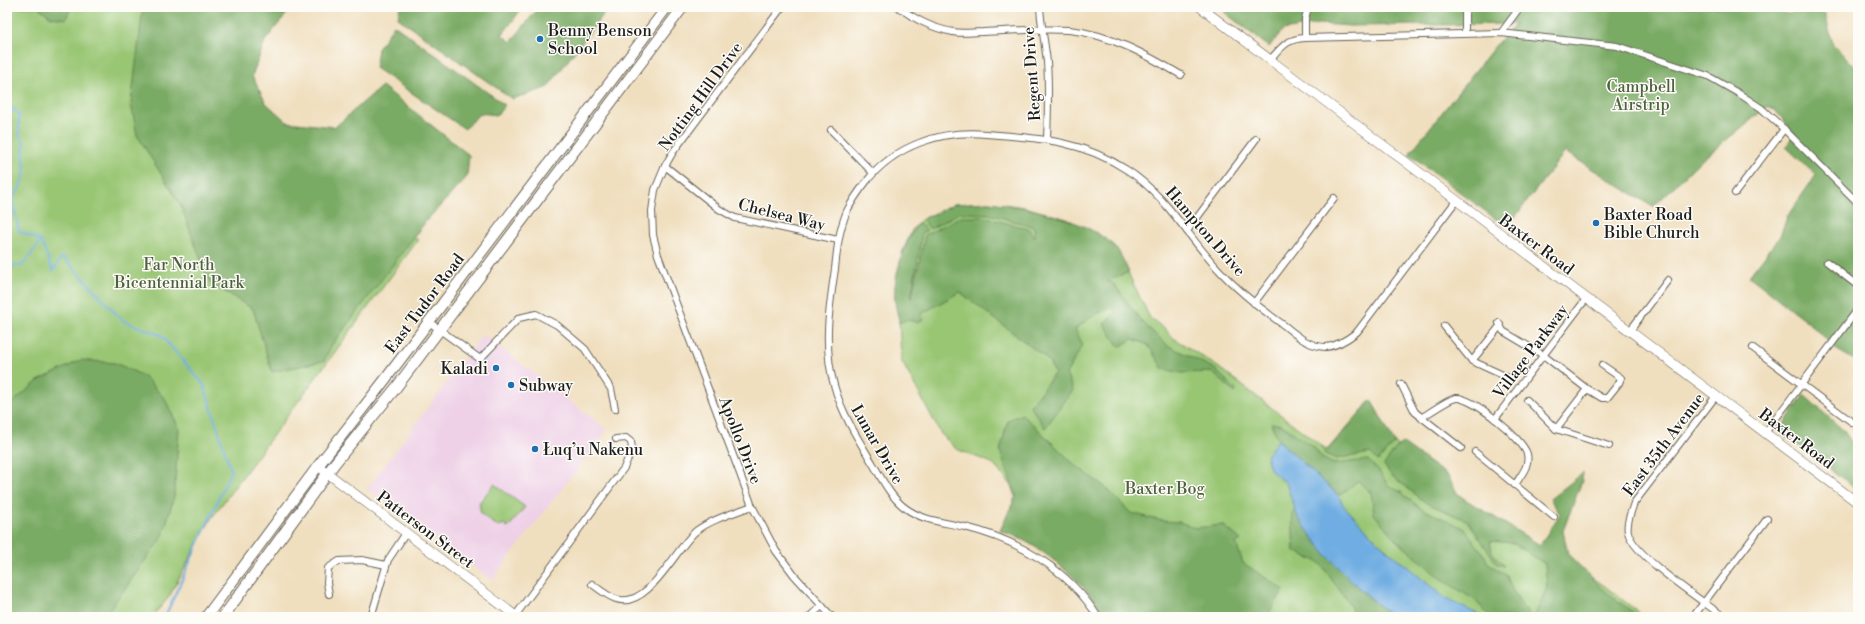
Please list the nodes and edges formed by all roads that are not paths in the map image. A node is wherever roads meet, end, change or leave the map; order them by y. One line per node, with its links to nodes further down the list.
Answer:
1 (667, 7): 35 (main road, East Tudor Road)
2 (683, 7): 37 (main road, East Tudor Road)
3 (782, 7): 20 (street, Notting Hill Drive)
4 (898, 7): 10 (street)
5 (1040, 7): 10 (street, Regent Drive)
6 (1200, 7): 14 (street, Baxter Road)
7 (1308, 7): 13 (street)
8 (1465, 7): 11 (street)
9 (1520, 7): 12 (street)
10 (1041, 30): 15 (street); 18 (street, Regent Drive)
11 (1465, 33): 12 (street); 13 (street)
12 (1501, 33): 16 (street)
13 (1305, 38): 14 (street)
14 (1270, 60): 24 (street, Baxter Road)
15 (1181, 75)
16 (1784, 129): 22 (street); 25 (street)
17 (831, 130): 21 (street)
18 (1047, 139): 21 (street, Hampton Drive); 26 (street, Hampton Drive)
19 (1256, 139): 26 (street)
20 (665, 166): 27 (street, Chelsea Way); 28 (street, Notting Hill Drive)
21 (873, 173): 27 (street, Lunar Drive)
22 (1736, 193)
23 (1334, 198): 33 (street)
24 (1456, 201): 32 (street, Baxter Road); 33 (street, Hampton Drive)
25 (1858, 203)
26 (1187, 231): 33 (street, Hampton Drive)
27 (838, 240): 78 (street, Lunar Drive)
28 (658, 255): 63 (street, Apollo Drive)
29 (1827, 262): 31 (street)
30 (1668, 280): 38 (street)
31 (1858, 286)
32 (1586, 299): 38 (street, Baxter Road); 40 (street, Village Parkway)
33 (1254, 303)
34 (1858, 309): 45 (street)
35 (429, 322): 37 (street); 59 (main road, East Tudor Road)
36 (1444, 326): 41 (street)
37 (439, 330): 49 (street); 60 (main road, East Tudor Road)
38 (1630, 332): 47 (street, Baxter Road)
39 (1753, 348): 45 (street)
40 (1543, 355): 41 (street); 46 (street); 51 (street, Village Parkway)
41 (1472, 361): 43 (street)
42 (1602, 364): 46 (street)
43 (1507, 378)
44 (1401, 384): 50 (street)
45 (1802, 385): 52 (street); 54 (street)
46 (1588, 388): 53 (street)
47 (1716, 396): 54 (street, Baxter Road); 70 (street, East 35th Avenue)
48 (1527, 400): 53 (street)
49 (615, 409)
50 (1421, 418): 51 (street, Village Parkway); 57 (street)
51 (1495, 419): 61 (street, Village Parkway)
52 (1852, 422)
53 (1556, 429): 56 (street)
54 (1765, 432): 62 (street, Baxter Road)
55 (616, 439): 72 (street, Patterson Street)
56 (1609, 446)
57 (1460, 448)
58 (1475, 452): 61 (street)
59 (318, 466): 60 (street, Patterson Street); 73 (main road, East Tudor Road)
60 (328, 473): 66 (street, Patterson Street); 74 (main road, East Tudor Road)
61 (1515, 485): 64 (street)
62 (1858, 503)
63 (752, 506): 68 (street); 71 (street, Apollo Drive)
64 (1554, 517)
65 (1767, 519): 70 (street)
66 (406, 533): 67 (street); 72 (street, Patterson Street)
67 (386, 565): 69 (street); 75 (street)
68 (592, 584)
69 (329, 594)
70 (1704, 602): 79 (street); 80 (street)
71 (822, 606): 76 (street); 77 (street, Apollo Drive)
72 (516, 616)
73 (206, 617)
74 (223, 617)
75 (371, 617)
76 (809, 617)
77 (832, 617)
78 (1098, 617)
79 (1693, 617)
80 (1724, 617)

